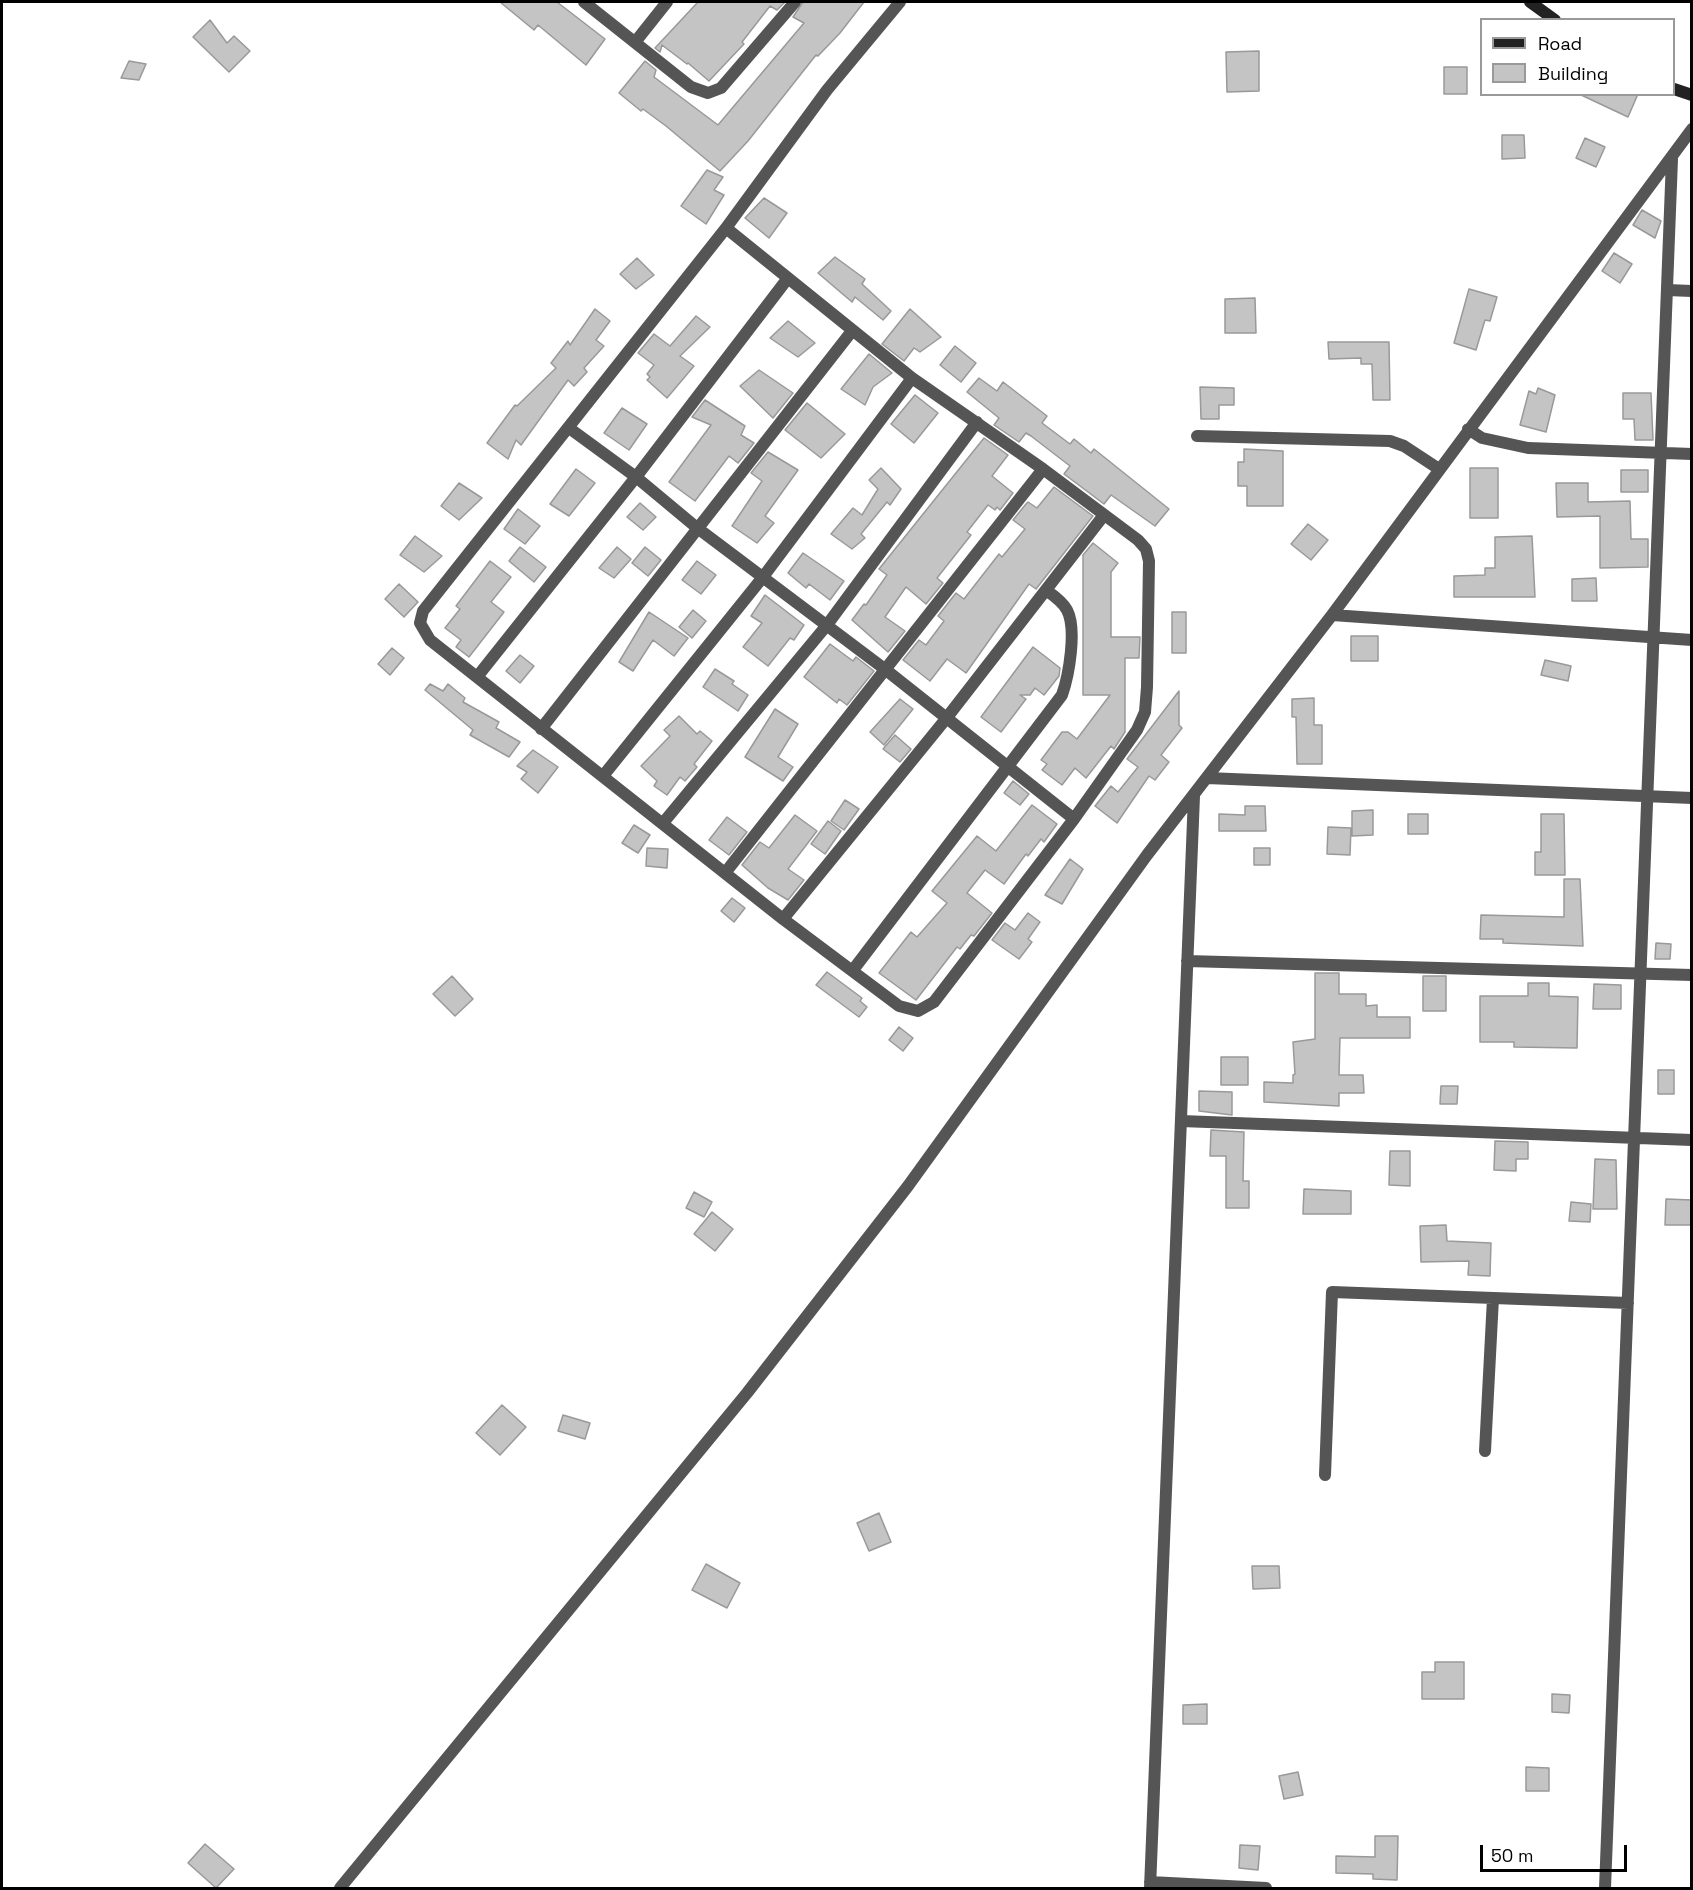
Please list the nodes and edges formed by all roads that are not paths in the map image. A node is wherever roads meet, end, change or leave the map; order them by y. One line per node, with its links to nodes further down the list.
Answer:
1 (584, 2): 7 (street)
2 (667, 2): 7 (street)
3 (795, 2): 7 (street)
4 (900, 2): 12 (street)
5 (1530, 2): 6 (main road)
6 (1552, 18)
7 (636, 41)
8 (1675, 89): 9 (main road)
9 (1692, 95)
10 (1692, 129): 11 (street)
11 (1672, 159): 14 (street); 20 (street)
12 (726, 228): 13 (street); 19 (street)
13 (788, 278): 16 (street); 26 (street)
14 (1667, 290): 15 (street); 22 (street)
15 (1692, 291)
16 (852, 331): 17 (street); 28 (street)
17 (912, 378): 18 (street); 29 (street)
18 (977, 422): 24 (street); 32 (street)
19 (569, 428): 26 (street); 36 (street)
20 (1468, 429): 22 (street); 25 (street)
21 (1197, 436): 25 (street)
22 (1660, 453): 23 (street); 33 (street)
23 (1692, 454)
24 (1043, 469): 27 (street); 35 (street)
25 (1439, 469): 31 (street)
26 (636, 477): 28 (street); 36 (street)
27 (1104, 515): 30 (street); 45 (street)
28 (696, 527): 29 (street); 38 (street)
29 (763, 578): 32 (street); 40 (street)
30 (1046, 590): 37 (street); 39 (street)
31 (1332, 615): 33 (street); 41 (street)
32 (826, 625): 35 (street); 46 (street)
33 (1653, 639): 34 (street); 43 (street)
34 (1692, 640)
35 (886, 670): 37 (street); 47 (street)
36 (477, 677): 38 (street)
37 (945, 720): 39 (street); 48 (street)
38 (541, 729): 40 (street)
39 (1008, 768): 45 (street); 50 (street)
40 (603, 776): 46 (street)
41 (1207, 778): 42 (street); 43 (street)
42 (1194, 796): 49 (street); 61 (street)
43 (1647, 797): 44 (street); 51 (street)
44 (1692, 798)
45 (1074, 819): 50 (street)
46 (663, 823): 47 (street)
47 (725, 873): 48 (street)
48 (783, 919): 50 (street)
49 (1187, 961): 51 (street); 53 (street)
50 (853, 970)
51 (1640, 974): 52 (street); 54 (street)
52 (1692, 975)
53 (1181, 1121): 54 (street); 60 (street)
54 (1634, 1137): 55 (street); 57 (street)
55 (1692, 1140)
56 (1493, 1298): 57 (street); 58 (street); 59 (street)
57 (1628, 1303): 63 (street)
58 (1485, 1451)
59 (1325, 1475)
60 (1150, 1885): 62 (street)
61 (340, 1888)
62 (1266, 1888)
63 (1605, 1888)

